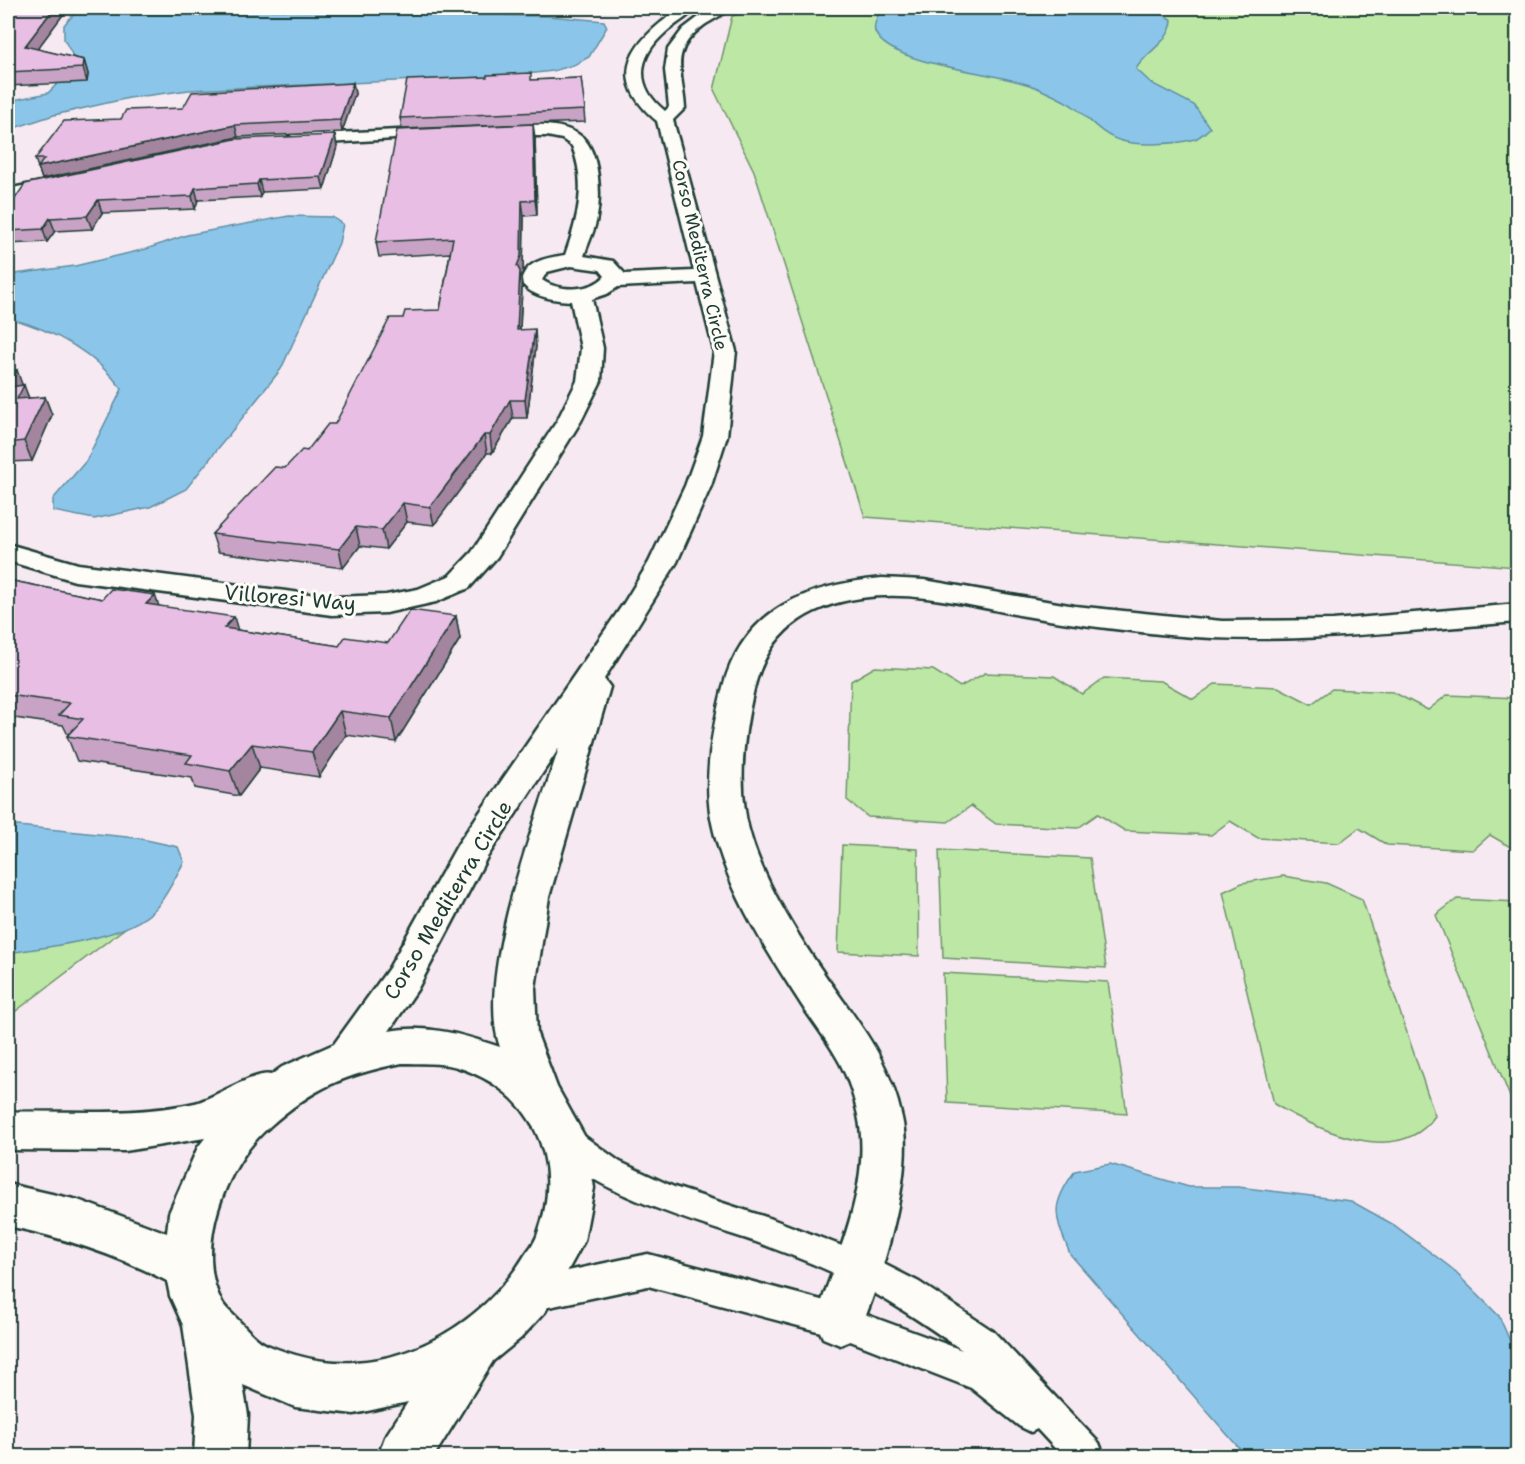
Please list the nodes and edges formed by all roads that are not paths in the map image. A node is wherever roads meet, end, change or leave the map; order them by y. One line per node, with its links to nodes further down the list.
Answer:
1 (689, 8): 3 (street)
2 (723, 8): 3 (street)
3 (665, 119): 8 (street, Corso Mediterra Circle)
4 (272, 141): 7 (street)
5 (86, 178): 6 (street)
6 (8, 194)
7 (573, 260): 9 (street); 10 (street)
8 (705, 269): 9 (street); 13 (street, Corso Mediterra Circle)
9 (612, 275): 10 (street)
10 (580, 293): 11 (street, Villoresi Way)
11 (8, 552)
12 (1518, 613): 21 (street)
13 (604, 652): 14 (street, Corso Mediterra Circle); 16 (street, Corso Mediterra Circle)
14 (349, 1056): 15 (street, Corso Mediterra Circle); 16 (street, Corso Mediterra Circle)
15 (297, 1080): 17 (street); 20 (street, Corso Mediterra Circle)
16 (538, 1094): 18 (street, Corso Mediterra Circle)
17 (8, 1131)
18 (564, 1139): 21 (lane); 22 (street, Corso Mediterra Circle)
19 (8, 1205): 20 (street)
20 (188, 1267): 24 (street, Corso Mediterra Circle)
21 (856, 1267): 23 (street); 28 (lane)
22 (528, 1295): 23 (lane); 25 (street, Corso Mediterra Circle)
23 (840, 1322): 28 (lane)
24 (207, 1323): 25 (street, Corso Mediterra Circle); 26 (street, Corso Mediterra Circle)
25 (475, 1344): 27 (street, Corso Mediterra Circle)
26 (220, 1456)
27 (404, 1456)
28 (1085, 1456)

